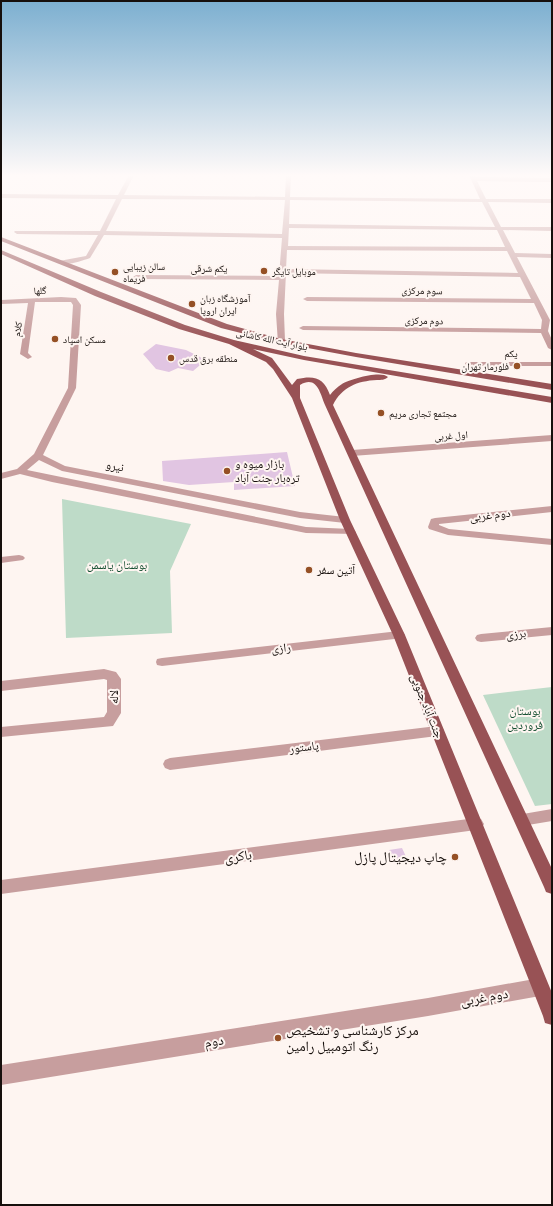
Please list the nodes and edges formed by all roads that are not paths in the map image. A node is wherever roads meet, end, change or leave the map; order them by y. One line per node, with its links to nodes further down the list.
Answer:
1 (285, 231): 5 (street)
2 (500, 231): 9 (street)
3 (17, 232): 4 (street)
4 (102, 233): 5 (street); 11 (street)
5 (285, 236): 7 (street)
6 (1, 239): 11 (main road, بلوار آیت الله کاشانی)
7 (284, 248): 9 (street); 13 (street)
8 (1, 252): 15 (main road, بلوار آیت الله کاشانی)
9 (511, 252): 10 (street); 14 (street)
10 (552, 256)
11 (61, 262): 12 (main road, بلوار آیت الله کاشانی)
12 (81, 270): 15 (main road); 17 (main road, بلوار آیت الله کاشانی)
13 (282, 275): 14 (street, یکم شرقی); 16 (street, یکم شرقی); 26 (street)
14 (523, 275): 21 (street)
15 (60, 277): 18 (main road, بلوار آیت الله کاشانی)
16 (136, 277)
17 (122, 286): 18 (main road); 26 (main road, بلوار آیت الله کاشانی)
18 (98, 294): 27 (main road, بلوار آیت الله کاشانی)
19 (307, 298): 21 (street, سوم مرکزی)
20 (32, 300): 22 (street, گلها); 29 (street, کلام); 39 (street, گلها)
21 (537, 301): 23 (street)
22 (1, 302)
23 (549, 317): 25 (street)
24 (303, 328): 25 (street, دوم مرکزی)
25 (544, 332): 28 (street)
26 (281, 341): 33 (main road, بلوار آیت الله کاشانی)
27 (232, 342): 32 (main road, بلوار آیت الله کاشانی); 34 (main road, جنت آباد جنوبی)
28 (552, 348)
29 (28, 357)
30 (469, 364): 31 (street, یکم)
31 (552, 364)
32 (449, 383): 35 (main road, بلوار آیت الله کاشانی); 36 (main road)
33 (552, 387)
34 (296, 398): 36 (main road); 45 (main road, جنت آباد جنوبی)
35 (552, 400)
36 (329, 405): 38 (main road)
37 (552, 438): 38 (street, اول غربی)
38 (352, 453): 58 (main road)
39 (38, 456): 40 (street); 42 (street, نیرو)
40 (20, 471): 41 (street); 43 (street)
41 (1, 476)
42 (163, 489): 43 (street); 45 (street, نیرو)
43 (155, 500): 45 (street)
44 (552, 509): 46 (street, دوم غربی)
45 (348, 526): 50 (main road, جنت آباد جنوبی)
46 (552, 542)
47 (19, 558): 48 (street)
48 (1, 560)
49 (552, 631): 51 (street, برزی)
50 (399, 635): 52 (street, رازی); 54 (main road, جنت آباد جنوبی)
51 (481, 638)
52 (162, 662)
53 (1, 686): 55 (street, لاله)
54 (437, 731): 56 (street, پاستور); 59 (main road, جنت آباد جنوبی)
55 (1, 732)
56 (170, 764)
57 (552, 815): 58 (street)
58 (522, 820): 61 (main road)
59 (476, 824): 60 (street, باکری); 62 (main road, جنت آباد جنوبی)
60 (1, 887)
61 (552, 887)
62 (540, 987): 63 (street, دوم غربی); 64 (main road, جنت آباد جنوبی)
63 (428, 1007): 65 (street, دوم)
64 (552, 1016)
65 (1, 1075)

